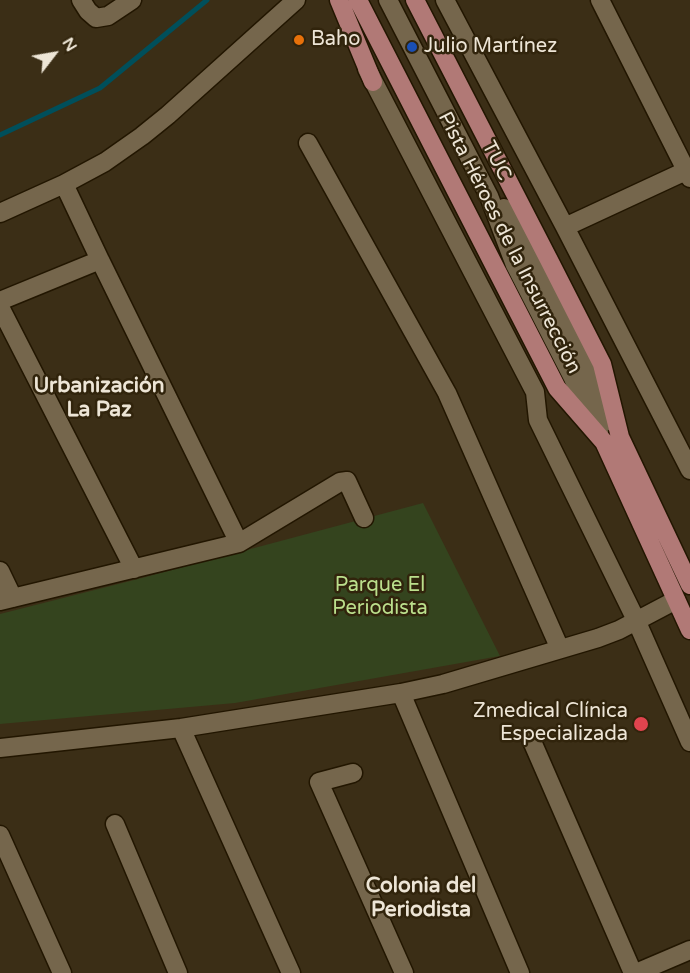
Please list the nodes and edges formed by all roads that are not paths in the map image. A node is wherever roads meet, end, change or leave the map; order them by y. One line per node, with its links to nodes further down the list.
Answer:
1 (81, 0): 2 (street)
2 (132, 0)
3 (296, 0): 15 (street)
4 (331, 0): 12 (street)
5 (339, 0): 12 (main road)
6 (358, 0): 21 (main road, Pista Héroes de la Insurrección)
7 (388, 0): 21 (street, TUC)
8 (397, 0): 21 (street, TUC)
9 (415, 0): 21 (main road, Pista Héroes de la Insurrección)
10 (445, 0): 17 (street)
11 (600, 0): 14 (street)
12 (373, 82): 31 (street)
13 (308, 143): 33 (street)
14 (689, 173): 17 (street)
15 (64, 184): 16 (street); 18 (street)
16 (0, 213)
17 (565, 227): 22 (street)
18 (100, 260): 19 (street); 25 (street)
19 (0, 301)
20 (0, 307): 26 (street)
21 (612, 440): 28 (main road, Pista Héroes de la Insurrección); 30 (main road, Pista Héroes de la Insurrección)
22 (686, 450): 23 (street)
23 (690, 470)
24 (364, 518): 25 (street)
25 (239, 543): 26 (street)
26 (134, 569): 29 (street)
27 (0, 571): 29 (street)
28 (690, 585)
29 (6, 599)
30 (676, 600): 31 (street); 32 (main road, Pista Héroes de la Insurrección)
31 (636, 620): 33 (street); 37 (street)
32 (690, 630)
33 (561, 649): 34 (street)
34 (401, 693): 35 (street); 47 (street)
35 (181, 728): 38 (street); 45 (street)
36 (531, 739): 48 (street)
37 (690, 742)
38 (0, 748)
39 (353, 773): 46 (street)
40 (115, 824): 44 (street)
41 (0, 835): 43 (street)
42 (690, 950): 48 (street)
43 (62, 973)
44 (178, 973)
45 (291, 973)
46 (404, 973)
47 (520, 973)
48 (634, 973)

